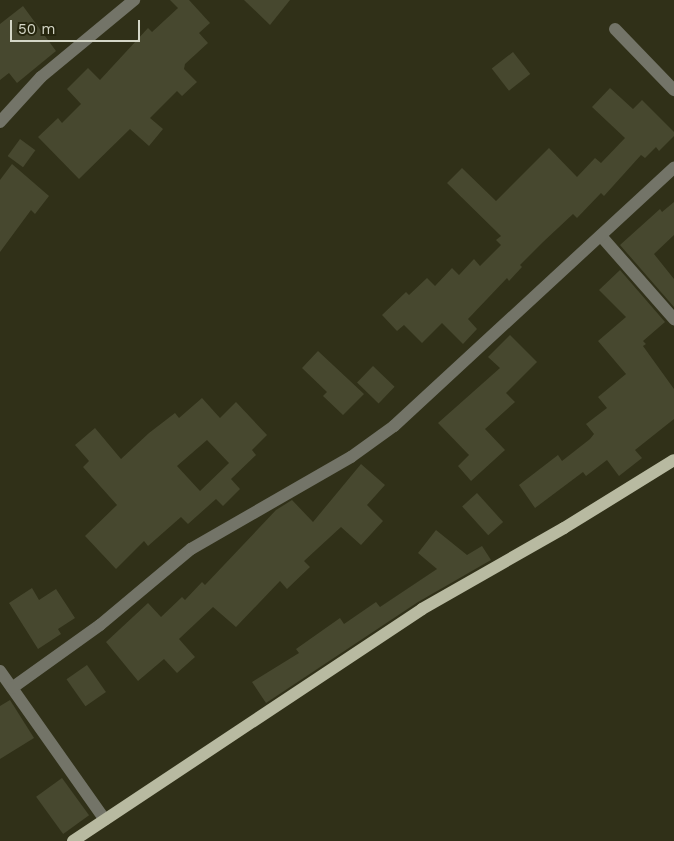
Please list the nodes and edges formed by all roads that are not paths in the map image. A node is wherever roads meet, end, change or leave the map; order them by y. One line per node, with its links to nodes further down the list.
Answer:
1 (134, 0): 4 (street)
2 (615, 29): 3 (street)
3 (674, 90)
4 (0, 122)
5 (674, 168): 6 (street)
6 (601, 236): 7 (street); 10 (street)
7 (674, 319)
8 (674, 460): 11 (main road)
9 (0, 671): 10 (street)
10 (12, 688): 11 (street)
11 (105, 820): 12 (main road)
12 (73, 841)

